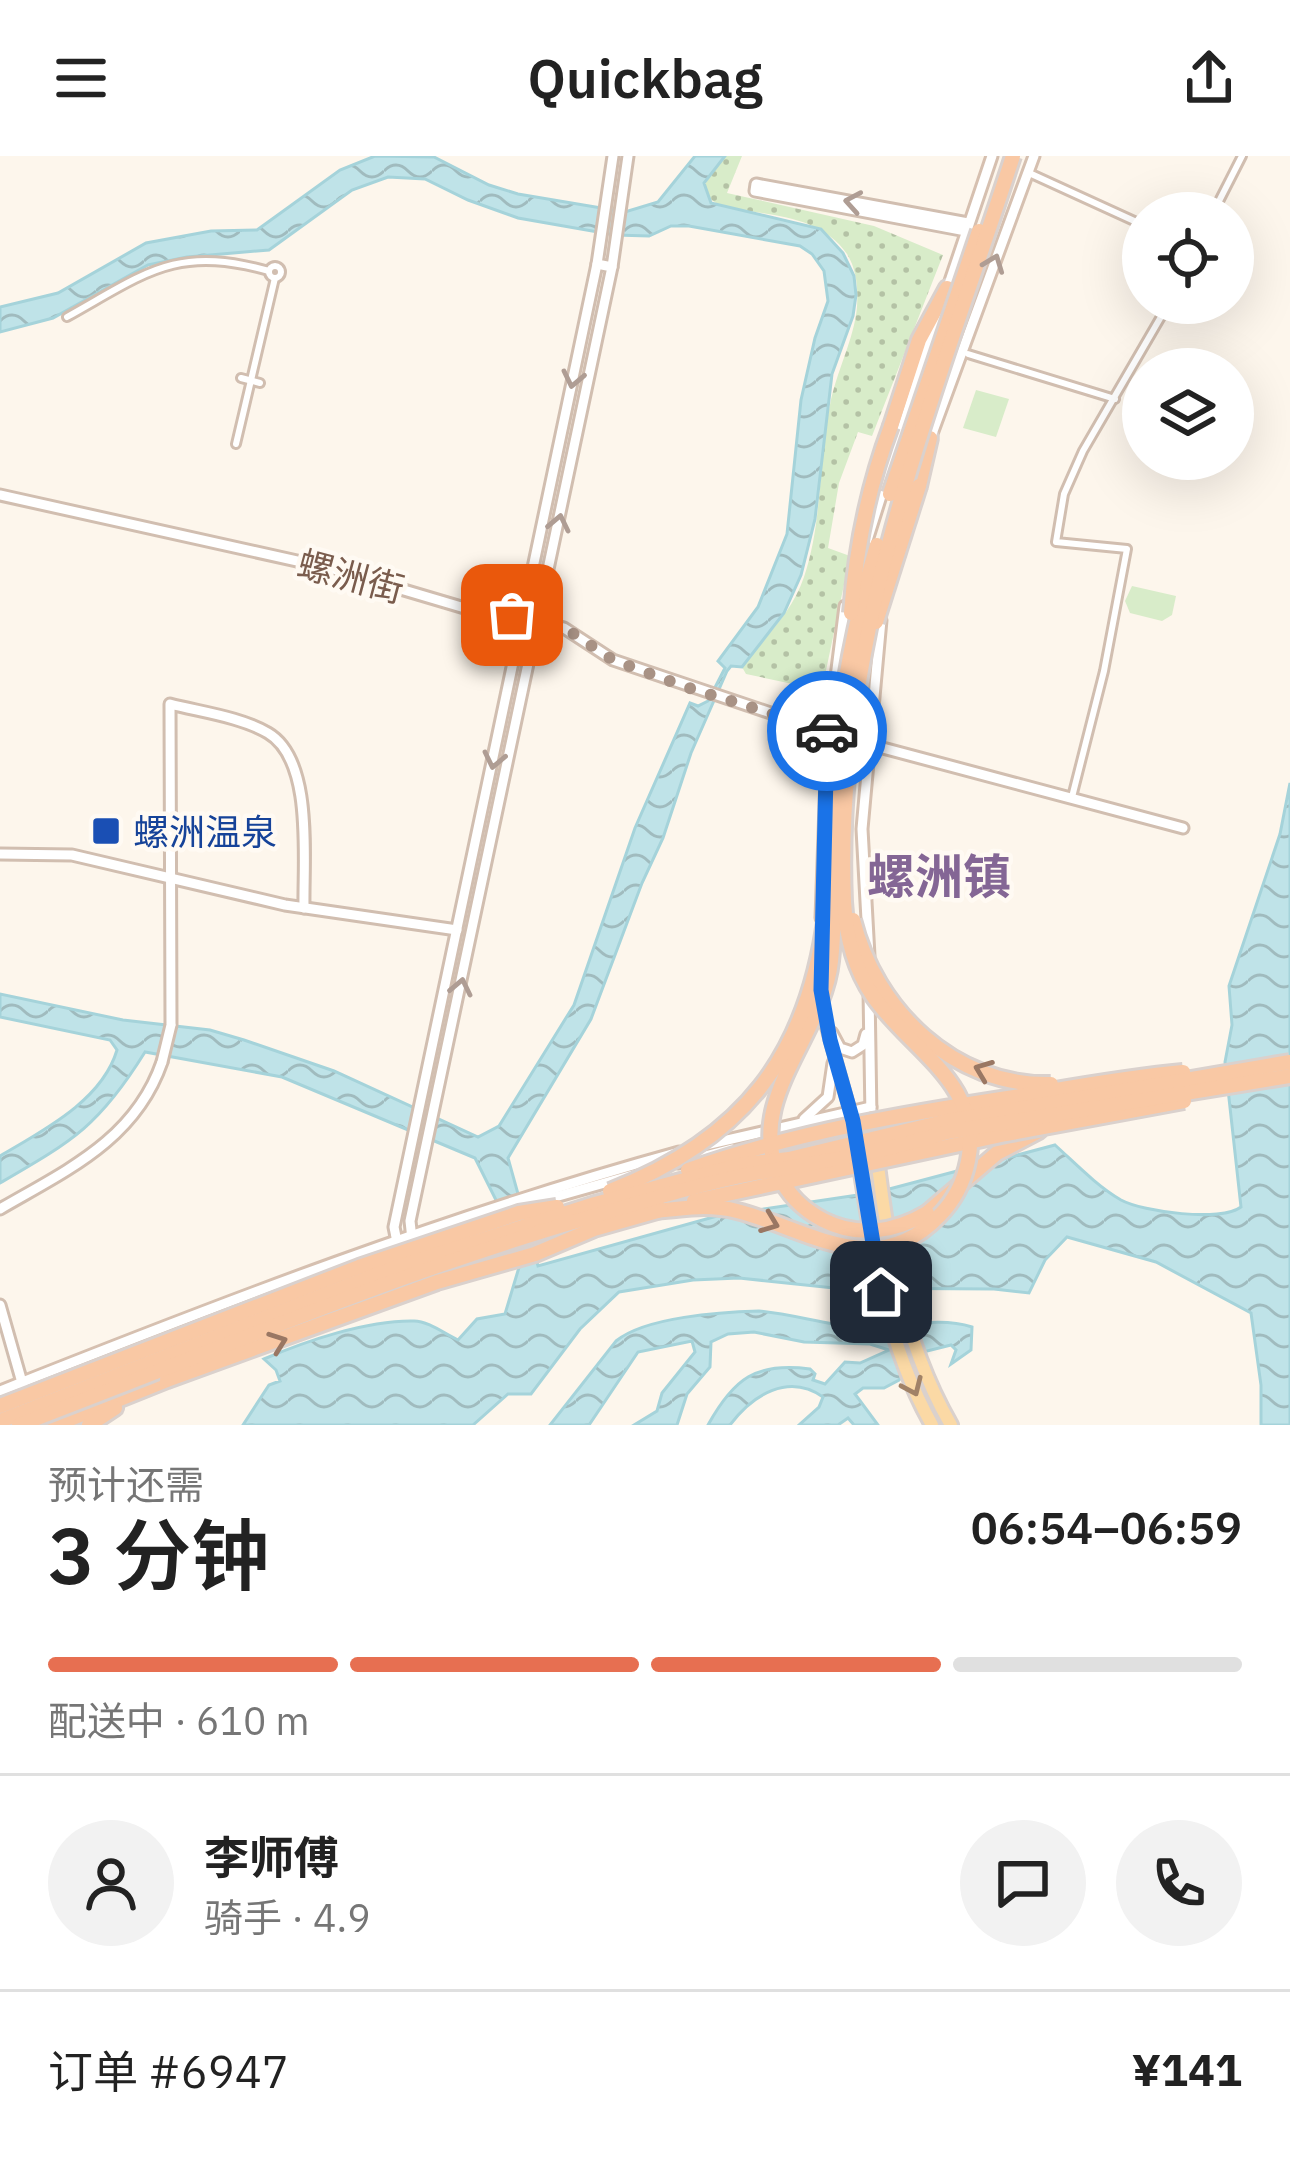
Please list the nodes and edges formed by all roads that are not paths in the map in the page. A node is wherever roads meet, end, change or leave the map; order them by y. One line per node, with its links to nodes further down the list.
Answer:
1 (613, 156): 11 (street)
2 (628, 156): 12 (street)
3 (992, 156): 10 (street)
4 (1009, 156): 23 (highway, bridge)
5 (1034, 156): 7 (street)
6 (1242, 156): 8 (street)
7 (1028, 172): 9 (street); 18 (street, one-way to 7)
8 (1224, 192)
9 (1122, 215)
10 (967, 227): 10 (street, one-way to 10); 13 (street)
11 (597, 264): 12 (street); 21 (street, one-way to 21)
12 (612, 267): 22 (street, one-way to 12)
13 (947, 288): 23 (highway, bridge); 24 (street)
14 (67, 317): 19 (street)
15 (1157, 324): 17 (street)
16 (968, 354): 17 (street)
17 (1114, 399): 26 (street)
18 (930, 438): 23 (highway, bridge); 25 (street)
19 (236, 444)
20 (0, 496): 21 (street, 螺洲街)
21 (524, 617): 22 (street, 螺洲街); 33 (street, one-way to 33)
22 (538, 621): 24 (street, 螺洲街); 48 (street, one-way to 22)
23 (856, 661): 28 (highway, bridge); 30 (highway, bridge)
24 (829, 732): 25 (street, 螺洲街); 35 (street)
25 (869, 746): 26 (street, 螺洲街); 34 (street)
26 (1072, 797): 27 (street, 螺洲街)
27 (1183, 828)
28 (846, 831): 39 (highway, one-way to 28, bridge); 47 (highway, one-way to 28, bridge)
29 (0, 854): 31 (street)
30 (831, 873): 43 (highway, bridge); 44 (highway, bridge)
31 (170, 879): 32 (street); 32 (street); 46 (street, bridge)
32 (304, 908): 33 (street)
33 (458, 929): 49 (street)
34 (869, 1000): 35 (street); 40 (street)
35 (824, 1018): 36 (street)
36 (833, 1052): 41 (street); 42 (street)
37 (1290, 1061): 39 (highway, bridge); 55 (highway, bridge)
38 (1290, 1077): 43 (highway, bridge); 56 (highway, bridge)
39 (1098, 1082): 44 (highway, bridge)
40 (871, 1112): 41 (street); 60 (main road, bridge)
41 (851, 1116): 42 (street); 45 (street); 59 (main road, one-way to 59, bridge)
42 (800, 1122): 45 (street)
43 (1050, 1127): 47 (highway, bridge)
44 (604, 1193): 54 (highway, bridge)
45 (525, 1200): 48 (street)
46 (0, 1209)
47 (656, 1211): 51 (highway, one-way to 47, bridge)
48 (412, 1238): 49 (street)
49 (396, 1243): 52 (street)
50 (0, 1305): 52 (street)
51 (167, 1380): 57 (highway); 58 (highway)
52 (23, 1387): 53 (street); 54 (street)
53 (0, 1391)
54 (0, 1403)
55 (0, 1421)
56 (19, 1425)
57 (55, 1425)
58 (89, 1425)
59 (932, 1425)
60 (951, 1425)

